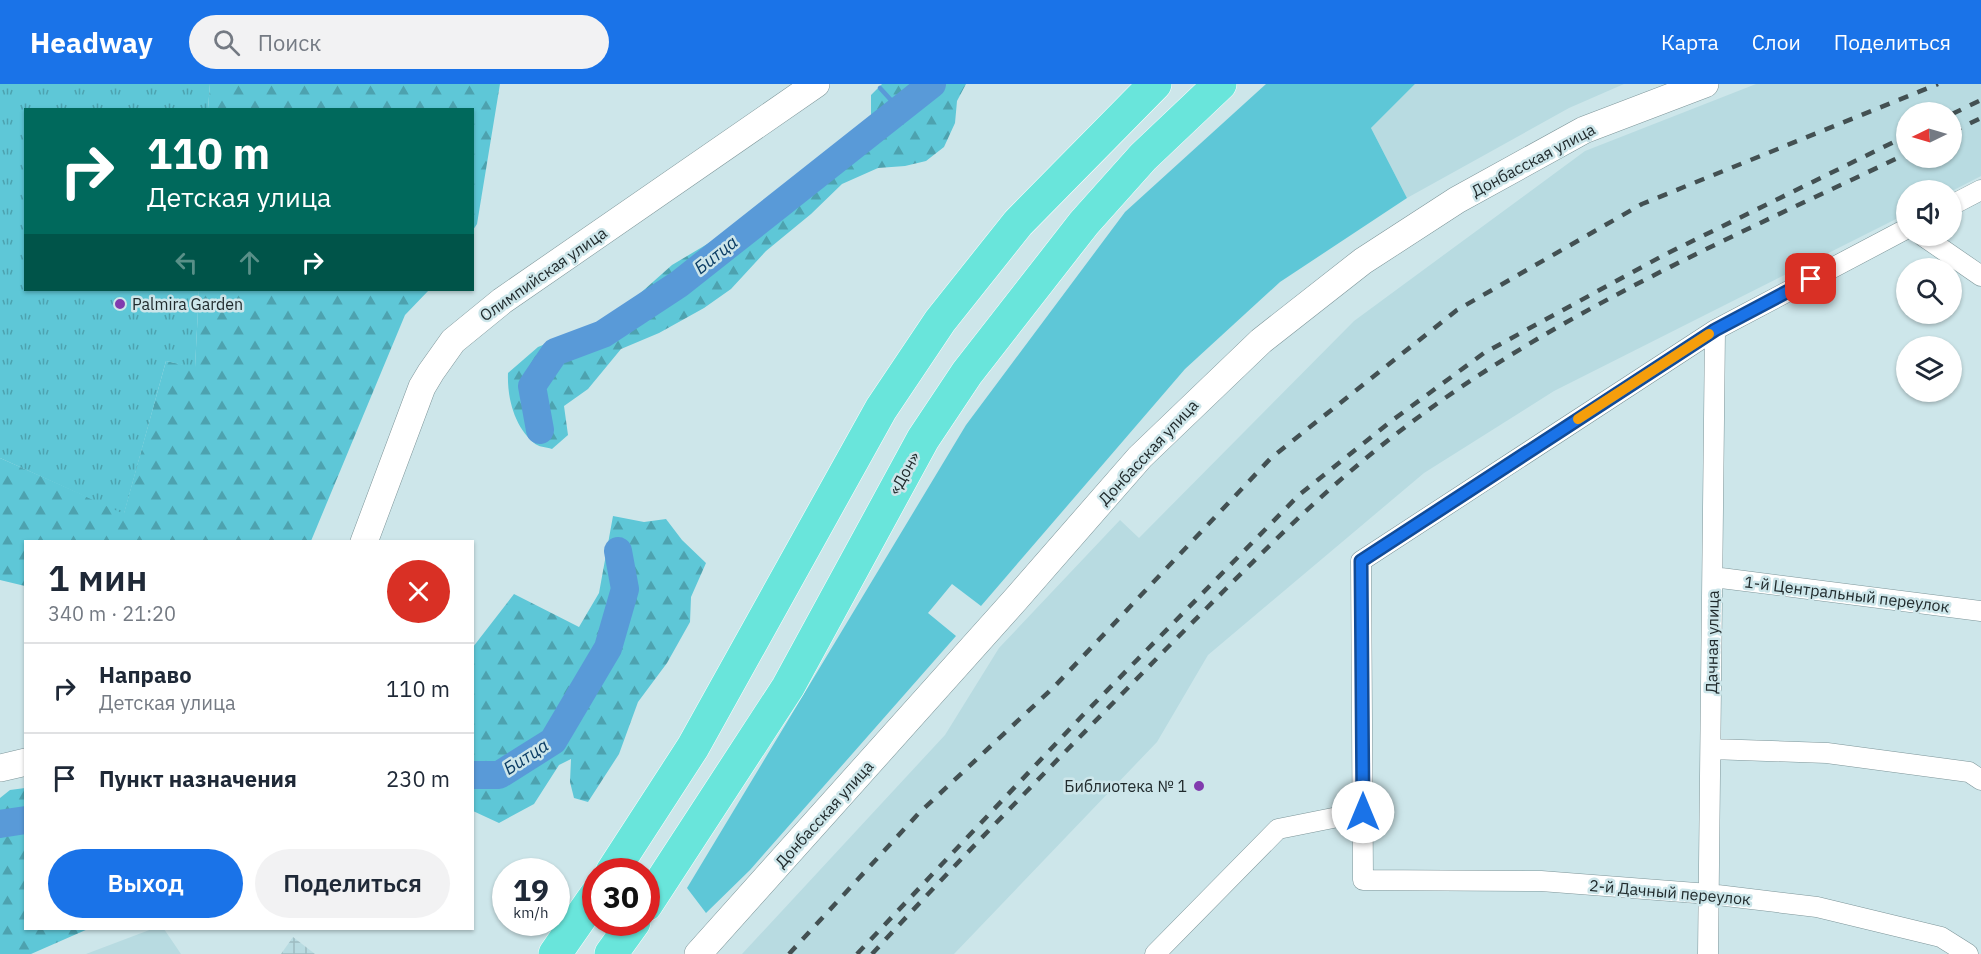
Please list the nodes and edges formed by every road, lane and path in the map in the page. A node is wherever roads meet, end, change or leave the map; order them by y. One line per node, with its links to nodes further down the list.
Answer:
1 (816, 84): 11 (street, Олимпийская улица)
2 (1155, 84): 19 (highway)
3 (1220, 84): 20 (highway, «Дон»)
4 (1705, 84): 26 (street, Донбасская улица)
5 (1981, 190): 6 (street)
6 (1962, 200)
7 (1896, 234): 10 (street)
8 (1938, 246): 9 (street)
9 (1981, 276)
10 (1715, 330): 12 (street, Дачная улица); 18 (street)
11 (365, 540)
12 (1713, 577): 13 (street, 1-й Центральный переулок); 14 (street, Дачная улица)
13 (1981, 611)
14 (1711, 749): 17 (street); 21 (street, Дачная улица)
15 (24, 762): 16 (street)
16 (0, 768)
17 (1981, 780)
18 (1363, 812): 21 (street, 2-й Дачный переулок); 27 (street)
19 (621, 858)
20 (660, 885)
21 (1709, 894): 28 (street, Дачная улица); 29 (street, 2-й Дачный переулок)
22 (582, 915): 24 (highway)
23 (624, 936): 25 (highway)
24 (555, 954)
25 (611, 954)
26 (698, 954)
27 (1155, 954)
28 (1708, 954)
29 (1968, 954)

